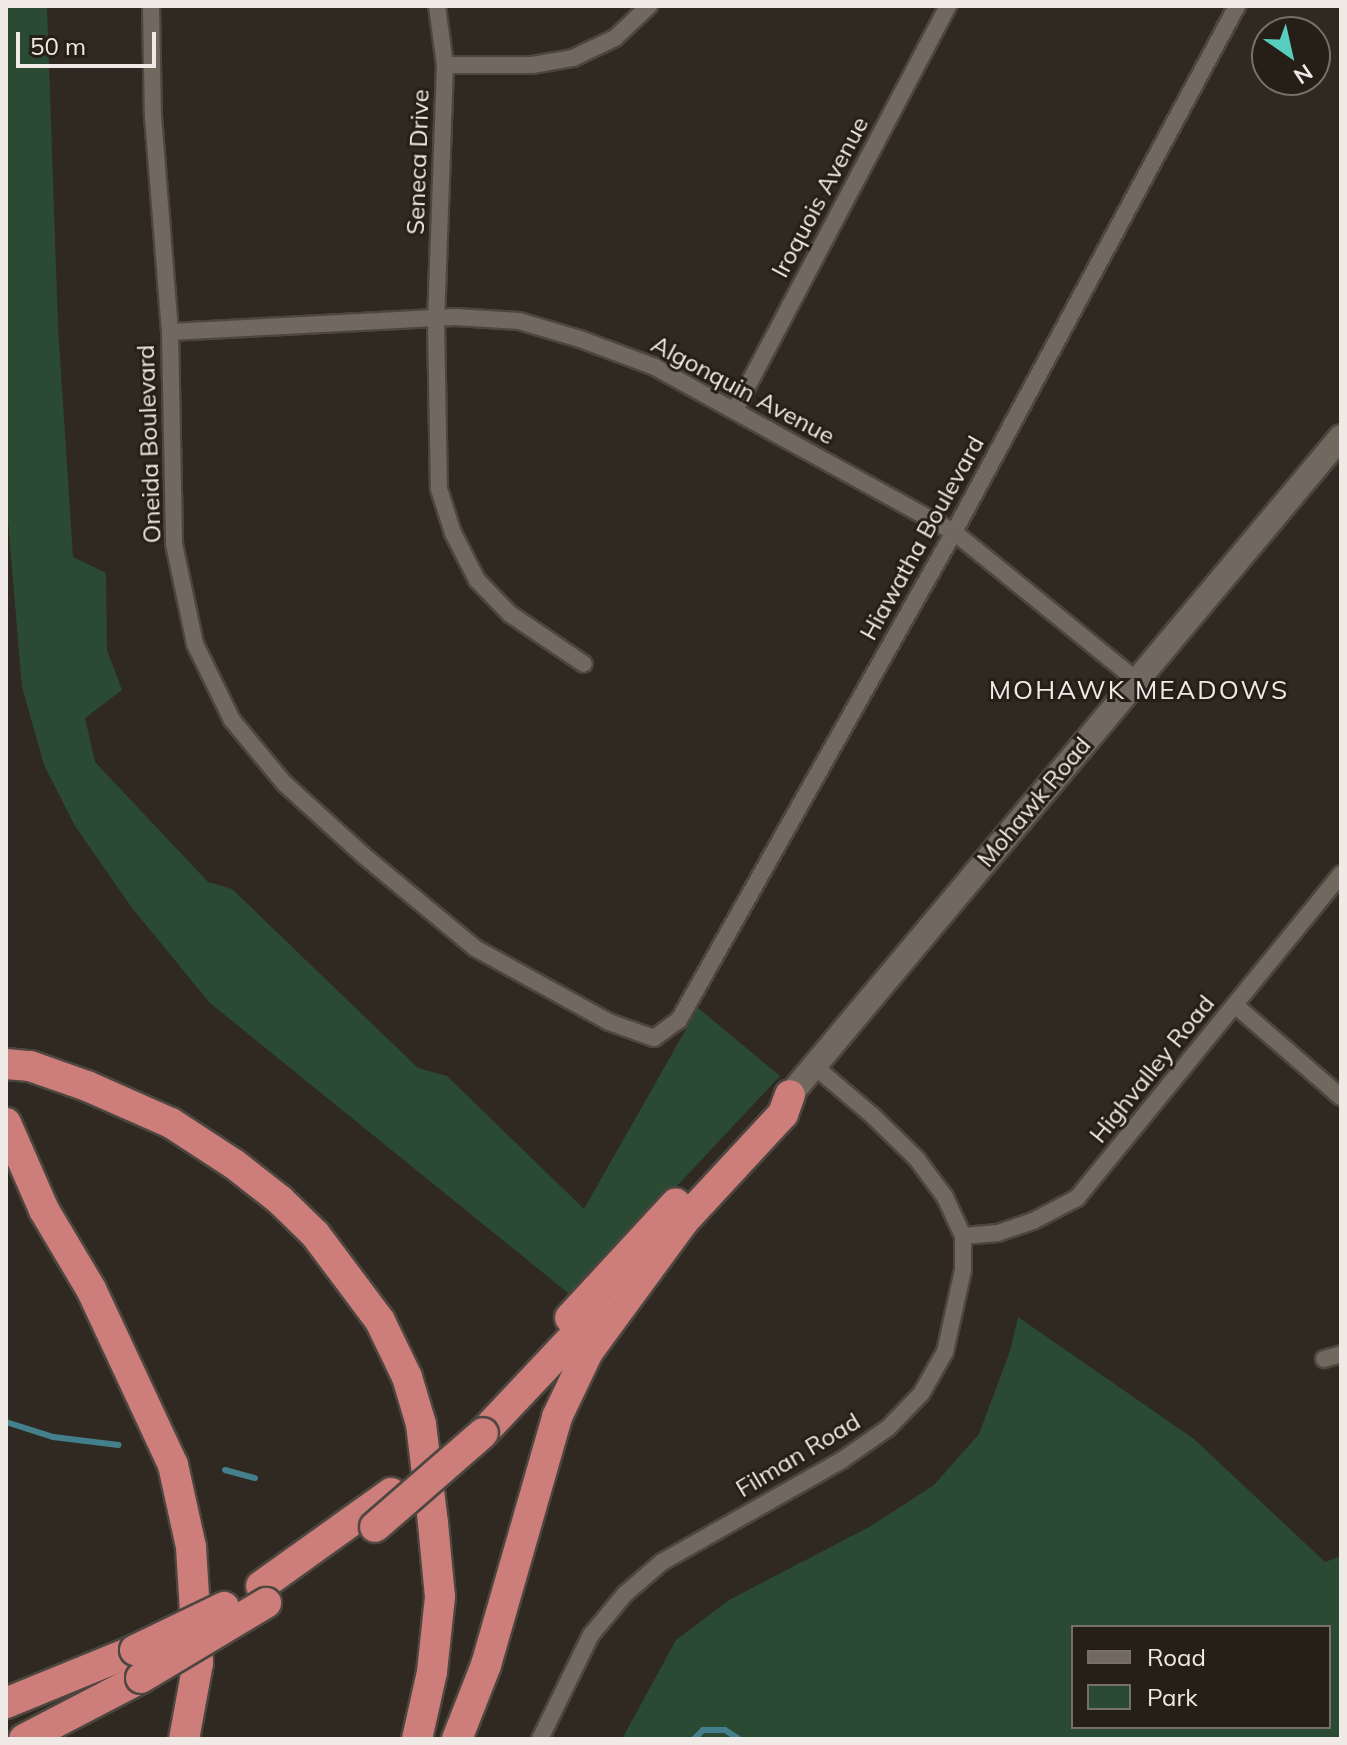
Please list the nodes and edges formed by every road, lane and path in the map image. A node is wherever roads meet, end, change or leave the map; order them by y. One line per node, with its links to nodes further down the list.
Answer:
1 (151, 6): 8 (street, Oneida Boulevard)
2 (437, 6): 6 (street, Seneca Drive)
3 (649, 6): 6 (street)
4 (948, 6): 9 (street, Iroquois Avenue)
5 (1237, 6): 11 (street, Hiawatha Boulevard)
6 (445, 65): 7 (street, Seneca Drive)
7 (436, 320): 8 (street, Algonquin Avenue); 9 (street, Algonquin Avenue); 12 (street, Seneca Drive)
8 (170, 332): 16 (street, Oneida Boulevard)
9 (735, 410): 11 (street, Algonquin Avenue)
10 (1341, 437): 13 (main road, Mohawk Road)
11 (954, 532): 13 (street, Algonquin Avenue); 16 (street, Hiawatha Boulevard)
12 (584, 664)
13 (1135, 679): 18 (main road, Mohawk Road)
14 (1341, 874): 15 (street, Highvalley Road)
15 (1235, 1005): 20 (street); 23 (street, Highvalley Road)
16 (609, 1022)
17 (18, 1065): 30 (highway)
18 (814, 1066): 19 (main road, Mohawk Road); 23 (street, Filman Road)
19 (790, 1095): 22 (highway); 24 (highway)
20 (1341, 1097)
21 (6, 1123): 29 (highway)
22 (683, 1222): 24 (highway); 31 (highway)
23 (963, 1236): 32 (street, Filman Road)
24 (480, 1423): 25 (highway); 25 (highway, bridge)
25 (263, 1595): 26 (highway, bridge)
26 (138, 1664): 27 (highway); 28 (highway)
27 (9, 1702)
28 (24, 1739)
29 (184, 1739)
30 (417, 1739)
31 (457, 1739)
32 (540, 1739)

